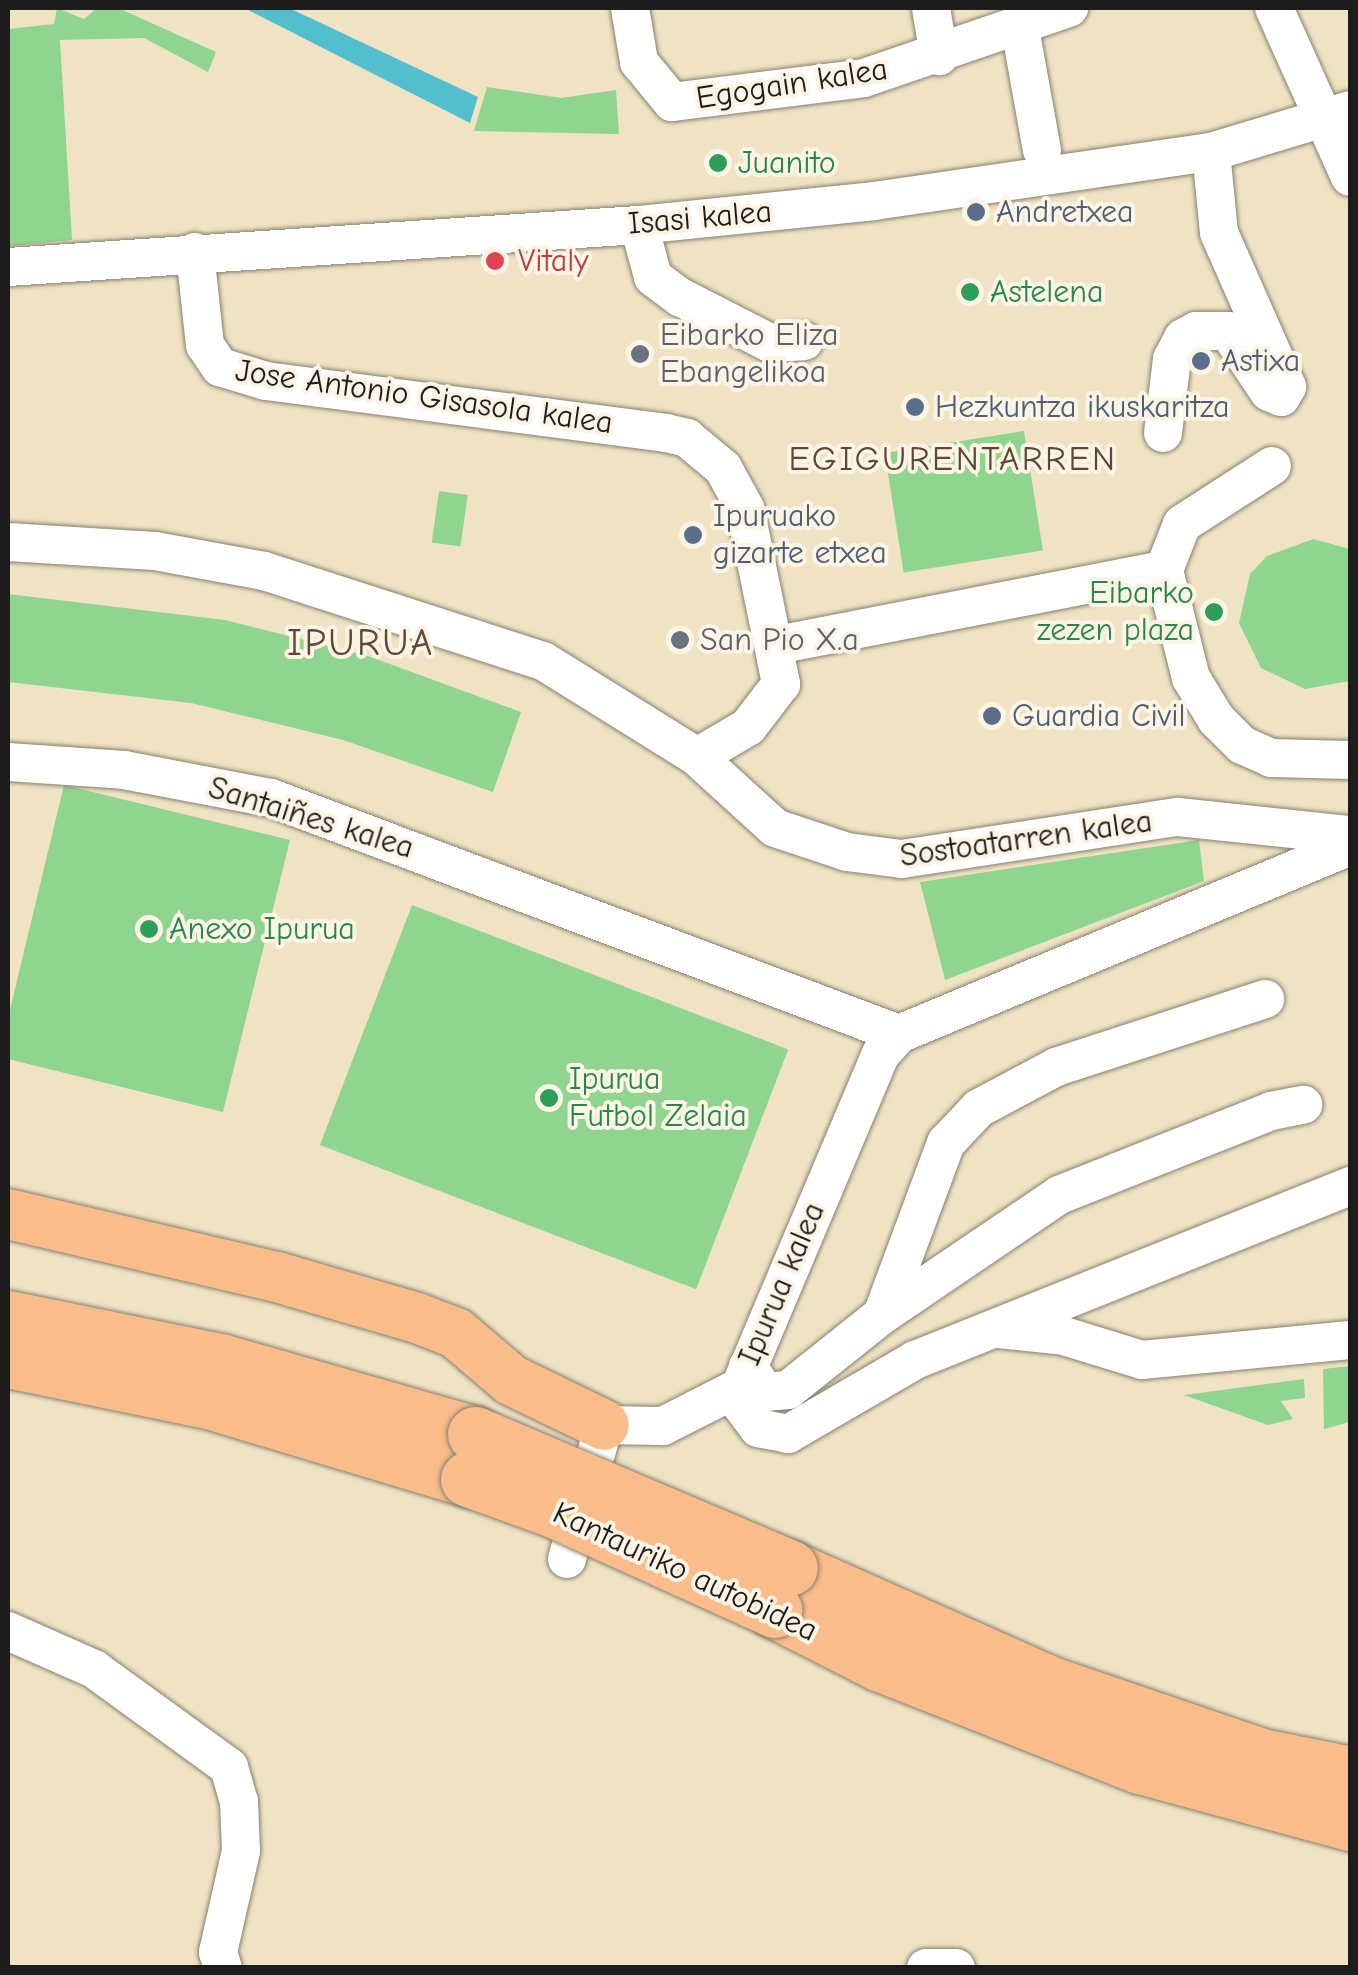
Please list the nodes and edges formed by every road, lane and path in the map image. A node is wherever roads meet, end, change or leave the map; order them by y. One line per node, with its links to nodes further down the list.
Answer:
1 (630, 8): 6 (street, Egogain kalea)
2 (931, 8): 6 (street)
3 (1069, 8): 5 (street, Egogain kalea)
4 (1274, 8): 7 (street)
5 (1020, 28): 6 (street, Egogain kalea); 8 (street)
6 (940, 56)
7 (1338, 115): 9 (street, Isasi kalea); 10 (street)
8 (1042, 150)
9 (1210, 152): 11 (street, Isasi kalea); 15 (street)
10 (1350, 177)
11 (640, 225): 12 (street, Isasi kalea); 14 (street)
12 (196, 252): 13 (street, Isasi kalea); 19 (street, Jose Antonio Gisasola kalea)
13 (8, 267)
14 (804, 341)
15 (1163, 433)
16 (1272, 466): 18 (street)
17 (8, 542): 20 (street, Sostoatarren kalea)
18 (1164, 570): 19 (street); 21 (street)
19 (777, 645): 20 (street)
20 (697, 757): 23 (street, Sostoatarren kalea)
21 (1350, 760)
22 (8, 762): 27 (street, Santaiñes kalea)
23 (1266, 830): 24 (street, Sostoatarren kalea); 25 (street)
24 (1348, 852): 25 (street, Sostoatarren kalea)
25 (1272, 876): 27 (street, Sostoatarren kalea)
26 (1265, 998): 31 (street)
27 (898, 1034): 36 (street, Ipurua kalea)
28 (1303, 1105): 31 (street)
29 (1350, 1186): 33 (street)
30 (8, 1214): 39 (main road)
31 (882, 1315): 37 (street)
32 (8, 1318): 42 (highway, Kantauriko autobidea)
33 (992, 1328): 34 (street); 40 (street)
34 (1350, 1340)
35 (8, 1360): 42 (highway, Kantauriko autobidea)
36 (744, 1376): 37 (street); 38 (street, Ipurua kalea); 41 (street)
37 (788, 1390): 40 (street)
38 (672, 1423): 39 (street, Ipurua kalea); 41 (street)
39 (604, 1425): 43 (street)
40 (802, 1427): 41 (street)
41 (758, 1428)
42 (472, 1457): 44 (highway, Kantauriko autobidea, bridge)
43 (567, 1559)
44 (782, 1589): 46 (highway, Kantauriko autobidea); 47 (highway, Kantauriko autobidea)
45 (8, 1631): 48 (street)
46 (1350, 1774)
47 (1350, 1823)
48 (224, 1968)
49 (926, 1968): 50 (street)
50 (956, 1968)

